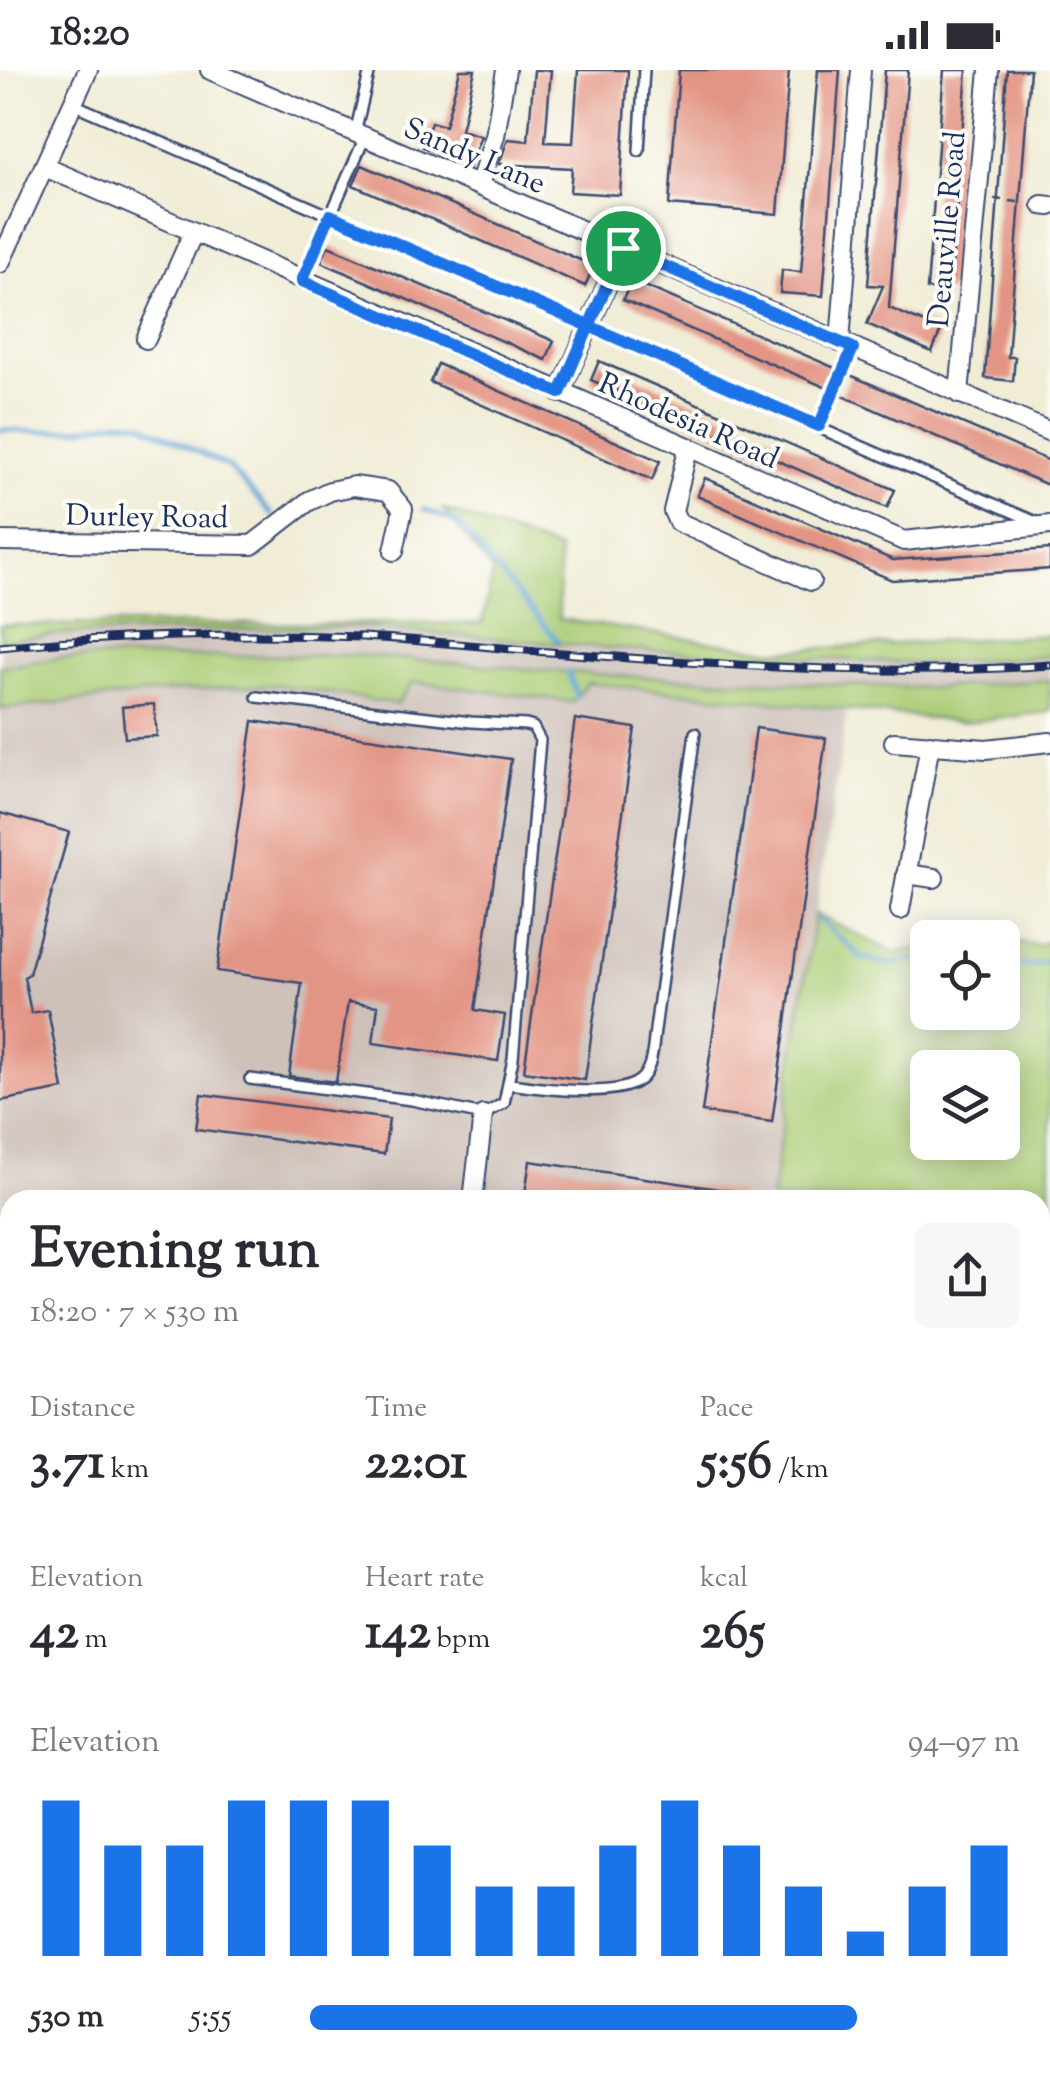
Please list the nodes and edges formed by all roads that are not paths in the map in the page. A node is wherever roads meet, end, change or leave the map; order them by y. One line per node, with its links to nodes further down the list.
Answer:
1 (88, 70): 8 (street)
2 (210, 70): 9 (street, Sandy Lane)
3 (370, 70): 9 (lane)
4 (506, 70): 12 (street)
5 (644, 70): 10 (lane)
6 (861, 70): 20 (street)
7 (989, 70): 22 (street, Deauville Road)
8 (73, 104): 11 (street); 13 (lane)
9 (360, 135): 12 (street, Sandy Lane); 13 (lane)
10 (639, 150)
11 (44, 167): 14 (street, Rhodesia Road); 16 (street)
12 (479, 186): 15 (street, Sandy Lane)
13 (330, 215): 17 (lane); 18 (lane)
14 (193, 234): 17 (street, Rhodesia Road); 19 (street)
15 (623, 248): 18 (street); 20 (street, Sandy Lane)
16 (0, 264)
17 (302, 281): 21 (street, Rhodesia Road)
18 (589, 326): 21 (street); 23 (lane)
19 (146, 339)
20 (846, 345): 22 (street, Sandy Lane); 23 (lane)
21 (560, 393): 25 (street, Rhodesia Road)
22 (959, 394): 24 (street, Sandy Lane)
23 (819, 426): 26 (lane)
24 (1050, 432)
25 (688, 449): 26 (street, Rhodesia Road); 29 (street)
26 (1046, 525)
27 (0, 541): 28 (street, Durley Road)
28 (394, 551)
29 (811, 581)
30 (257, 697): 39 (lane)
31 (695, 732): 39 (lane)
32 (894, 742): 34 (street)
33 (1050, 742): 34 (street)
34 (930, 744): 35 (street)
35 (906, 874): 36 (street); 37 (street)
36 (934, 878)
37 (900, 910)
38 (250, 1080): 40 (lane)
39 (510, 1084): 40 (lane)
40 (484, 1115): 41 (street)
41 (473, 1190)

